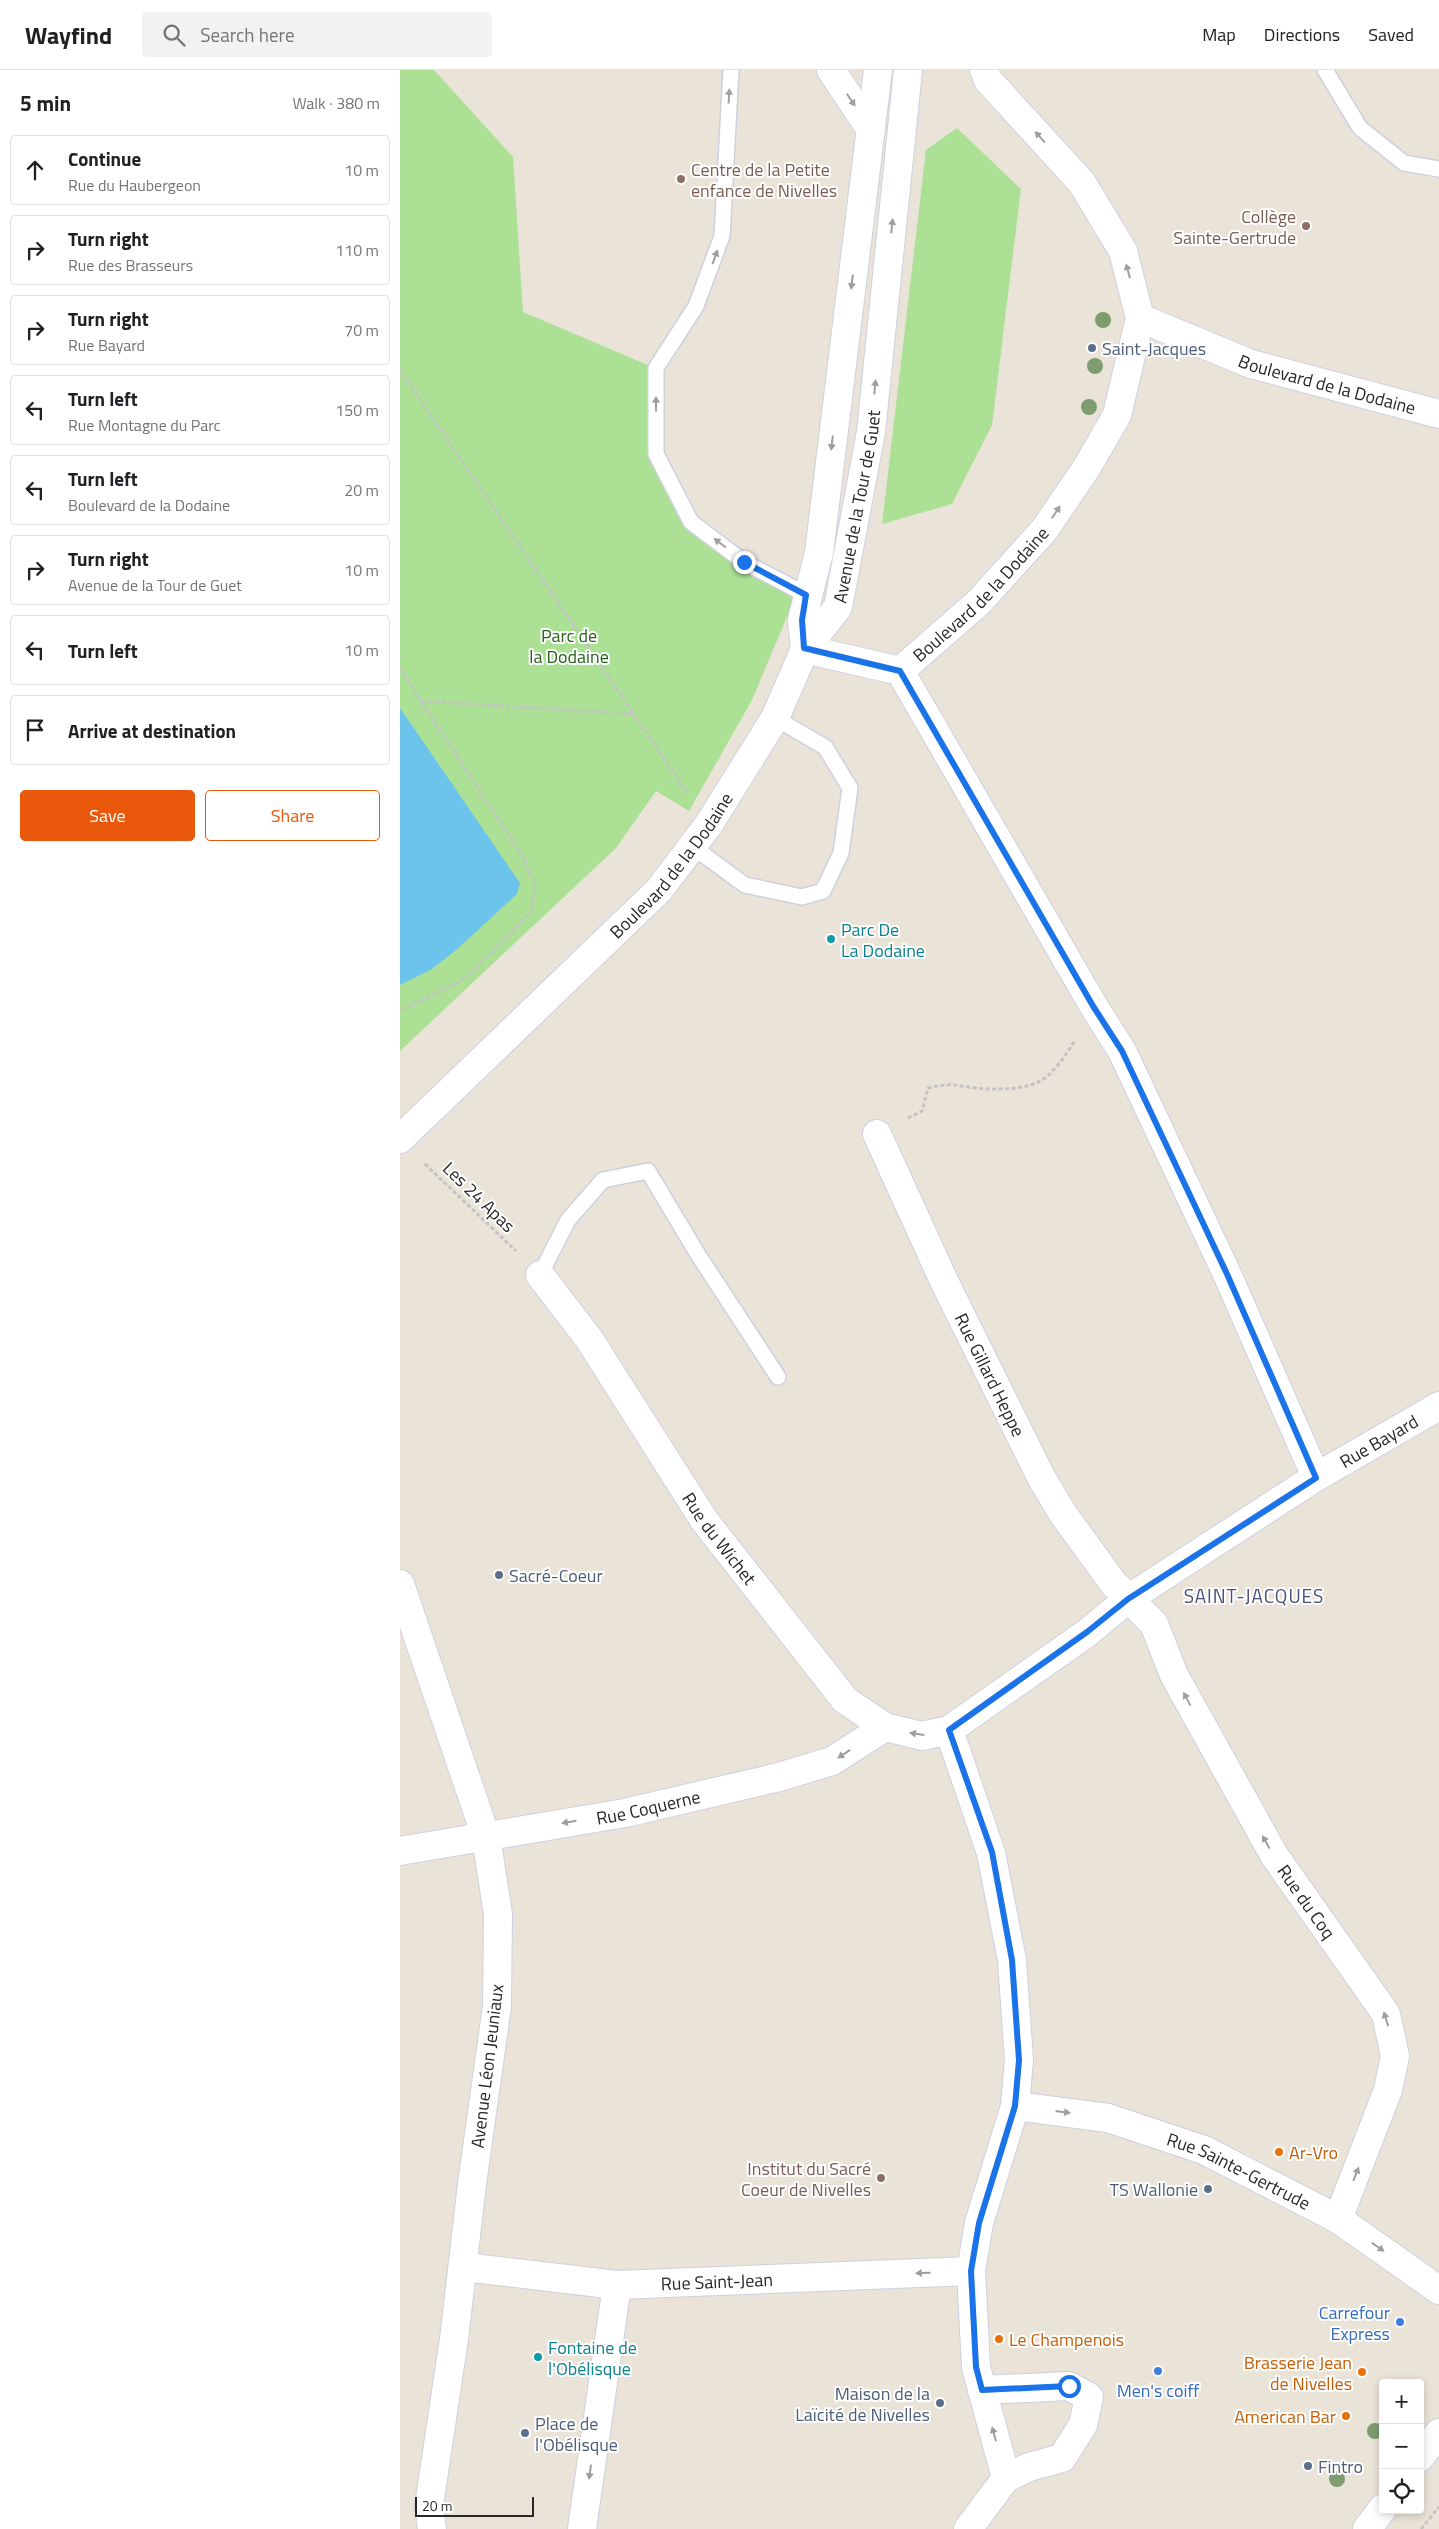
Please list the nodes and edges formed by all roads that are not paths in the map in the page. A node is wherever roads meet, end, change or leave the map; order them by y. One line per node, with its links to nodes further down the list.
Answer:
1 (731, 70): 11 (lane, one-way to 1)
2 (831, 70): 7 (street, one-way to 7)
3 (878, 70): 7 (street, Avenue de la Tour de Guet)
4 (908, 70): 12 (street, Avenue de la Tour de Guet, one-way to 4)
5 (984, 70): 9 (street, one-way to 5)
6 (1325, 70): 8 (lane)
7 (871, 130): 11 (street, Avenue de la Tour de Guet, one-way to 11)
8 (1439, 168)
9 (1140, 318): 10 (street, Boulevard de la Dodaine); 13 (street, Boulevard de la Dodaine, one-way to 9)
10 (1439, 414)
11 (806, 595): 12 (street, Avenue de la Tour de Guet)
12 (804, 648): 13 (street, Boulevard de la Dodaine); 14 (street, Boulevard de la Dodaine)
13 (900, 671): 21 (street)
14 (774, 718): 15 (street, Boulevard de la Dodaine); 15 (lane)
15 (693, 847): 17 (street, Boulevard de la Dodaine)
16 (877, 1134): 23 (street, Rue Gillard Heppe)
17 (400, 1139)
18 (540, 1274): 19 (lane); 24 (street, Rue du Wichet)
19 (778, 1377)
20 (1439, 1406): 21 (street, Rue Bayard)
21 (1316, 1478): 23 (street, Rue Bayard)
22 (400, 1584): 26 (street, Avenue Léon Jeuniaux)
23 (1128, 1599): 25 (street, Rue Bayard); 29 (street, Rue du Coq, one-way to 23)
24 (885, 1727): 25 (street, Rue du Wichet, one-way to 24); 26 (street, Rue Coquerne, one-way to 26)
25 (949, 1730): 28 (street)
26 (486, 1837): 27 (street, Rue Coquerne); 30 (street, Avenue Léon Jeuniaux)
27 (400, 1851)
28 (1015, 2106): 29 (street, Rue Sainte-Gertrude, one-way to 29); 31 (street)
29 (1338, 2219): 33 (street, Rue Sainte-Gertrude, one-way to 33)
30 (464, 2266): 32 (street, Rue Saint-Jean); 39 (street, Avenue Léon Jeuniaux)
31 (971, 2271): 32 (street, Rue Saint-Jean, one-way to 32); 34 (street)
32 (617, 2285): 40 (street, one-way to 40)
33 (1439, 2290)
34 (982, 2390): 37 (street, one-way to 34); 37 (street)
35 (1439, 2433): 36 (street)
36 (1424, 2452)
37 (1006, 2478): 41 (street)
38 (1379, 2513): 42 (street)
39 (432, 2529)
40 (582, 2529)
41 (968, 2529)
42 (1367, 2529)

